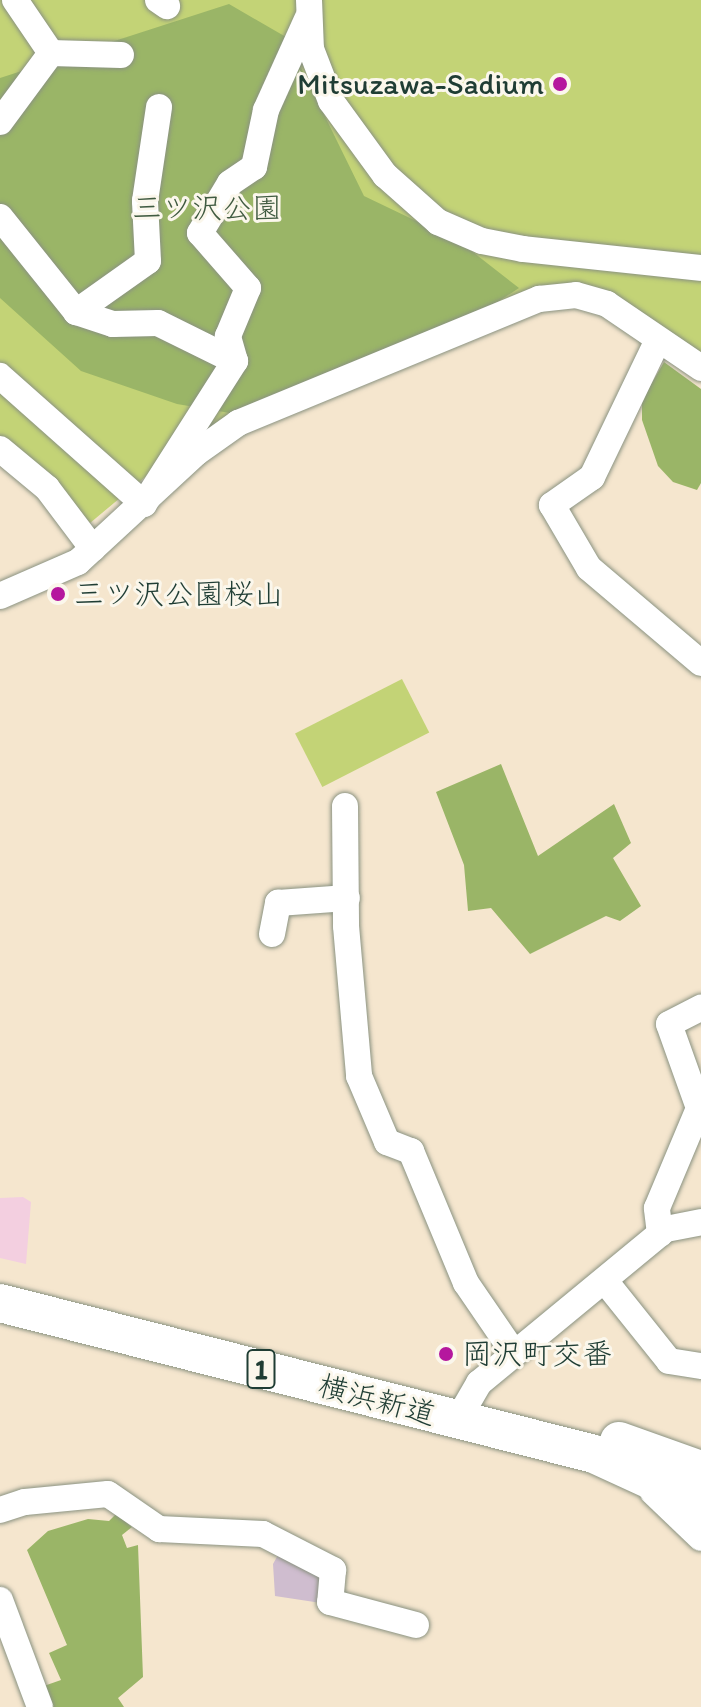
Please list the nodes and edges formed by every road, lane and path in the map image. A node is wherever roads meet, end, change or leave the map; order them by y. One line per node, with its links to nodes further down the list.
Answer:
1 (15, 0): 3 (street)
2 (309, 8): 8 (street); 11 (street)
3 (51, 53): 4 (street); 6 (street)
4 (121, 55)
5 (159, 107): 9 (street)
6 (0, 122)
7 (0, 217): 9 (street)
8 (701, 268)
9 (76, 312): 11 (street)
10 (657, 342): 12 (street); 15 (street); 18 (street)
11 (235, 361): 15 (street)
12 (701, 368)
13 (0, 376): 15 (street)
14 (0, 449): 16 (street)
15 (144, 504): 16 (street)
16 (93, 549): 17 (street)
17 (0, 596)
18 (701, 663)
19 (345, 806): 20 (street)
20 (347, 898): 21 (street); 28 (street)
21 (272, 934)
22 (701, 1008): 24 (street)
23 (701, 1222): 24 (street)
24 (660, 1234): 25 (street)
25 (605, 1281): 28 (street); 29 (street)
26 (0, 1282): 30 (highway, 横浜新道 / 1)
27 (0, 1303): 30 (highway, 横浜新道 / 1)
28 (514, 1353): 30 (street)
29 (701, 1366)
30 (462, 1412): 31 (highway, 横浜新道 / 1); 32 (highway, 横浜新道 / 1)
31 (701, 1470)
32 (687, 1506): 34 (street); 35 (street)
33 (0, 1510): 37 (street)
34 (701, 1525)
35 (701, 1538)
36 (0, 1600): 38 (street)
37 (416, 1625)
38 (40, 1707)

